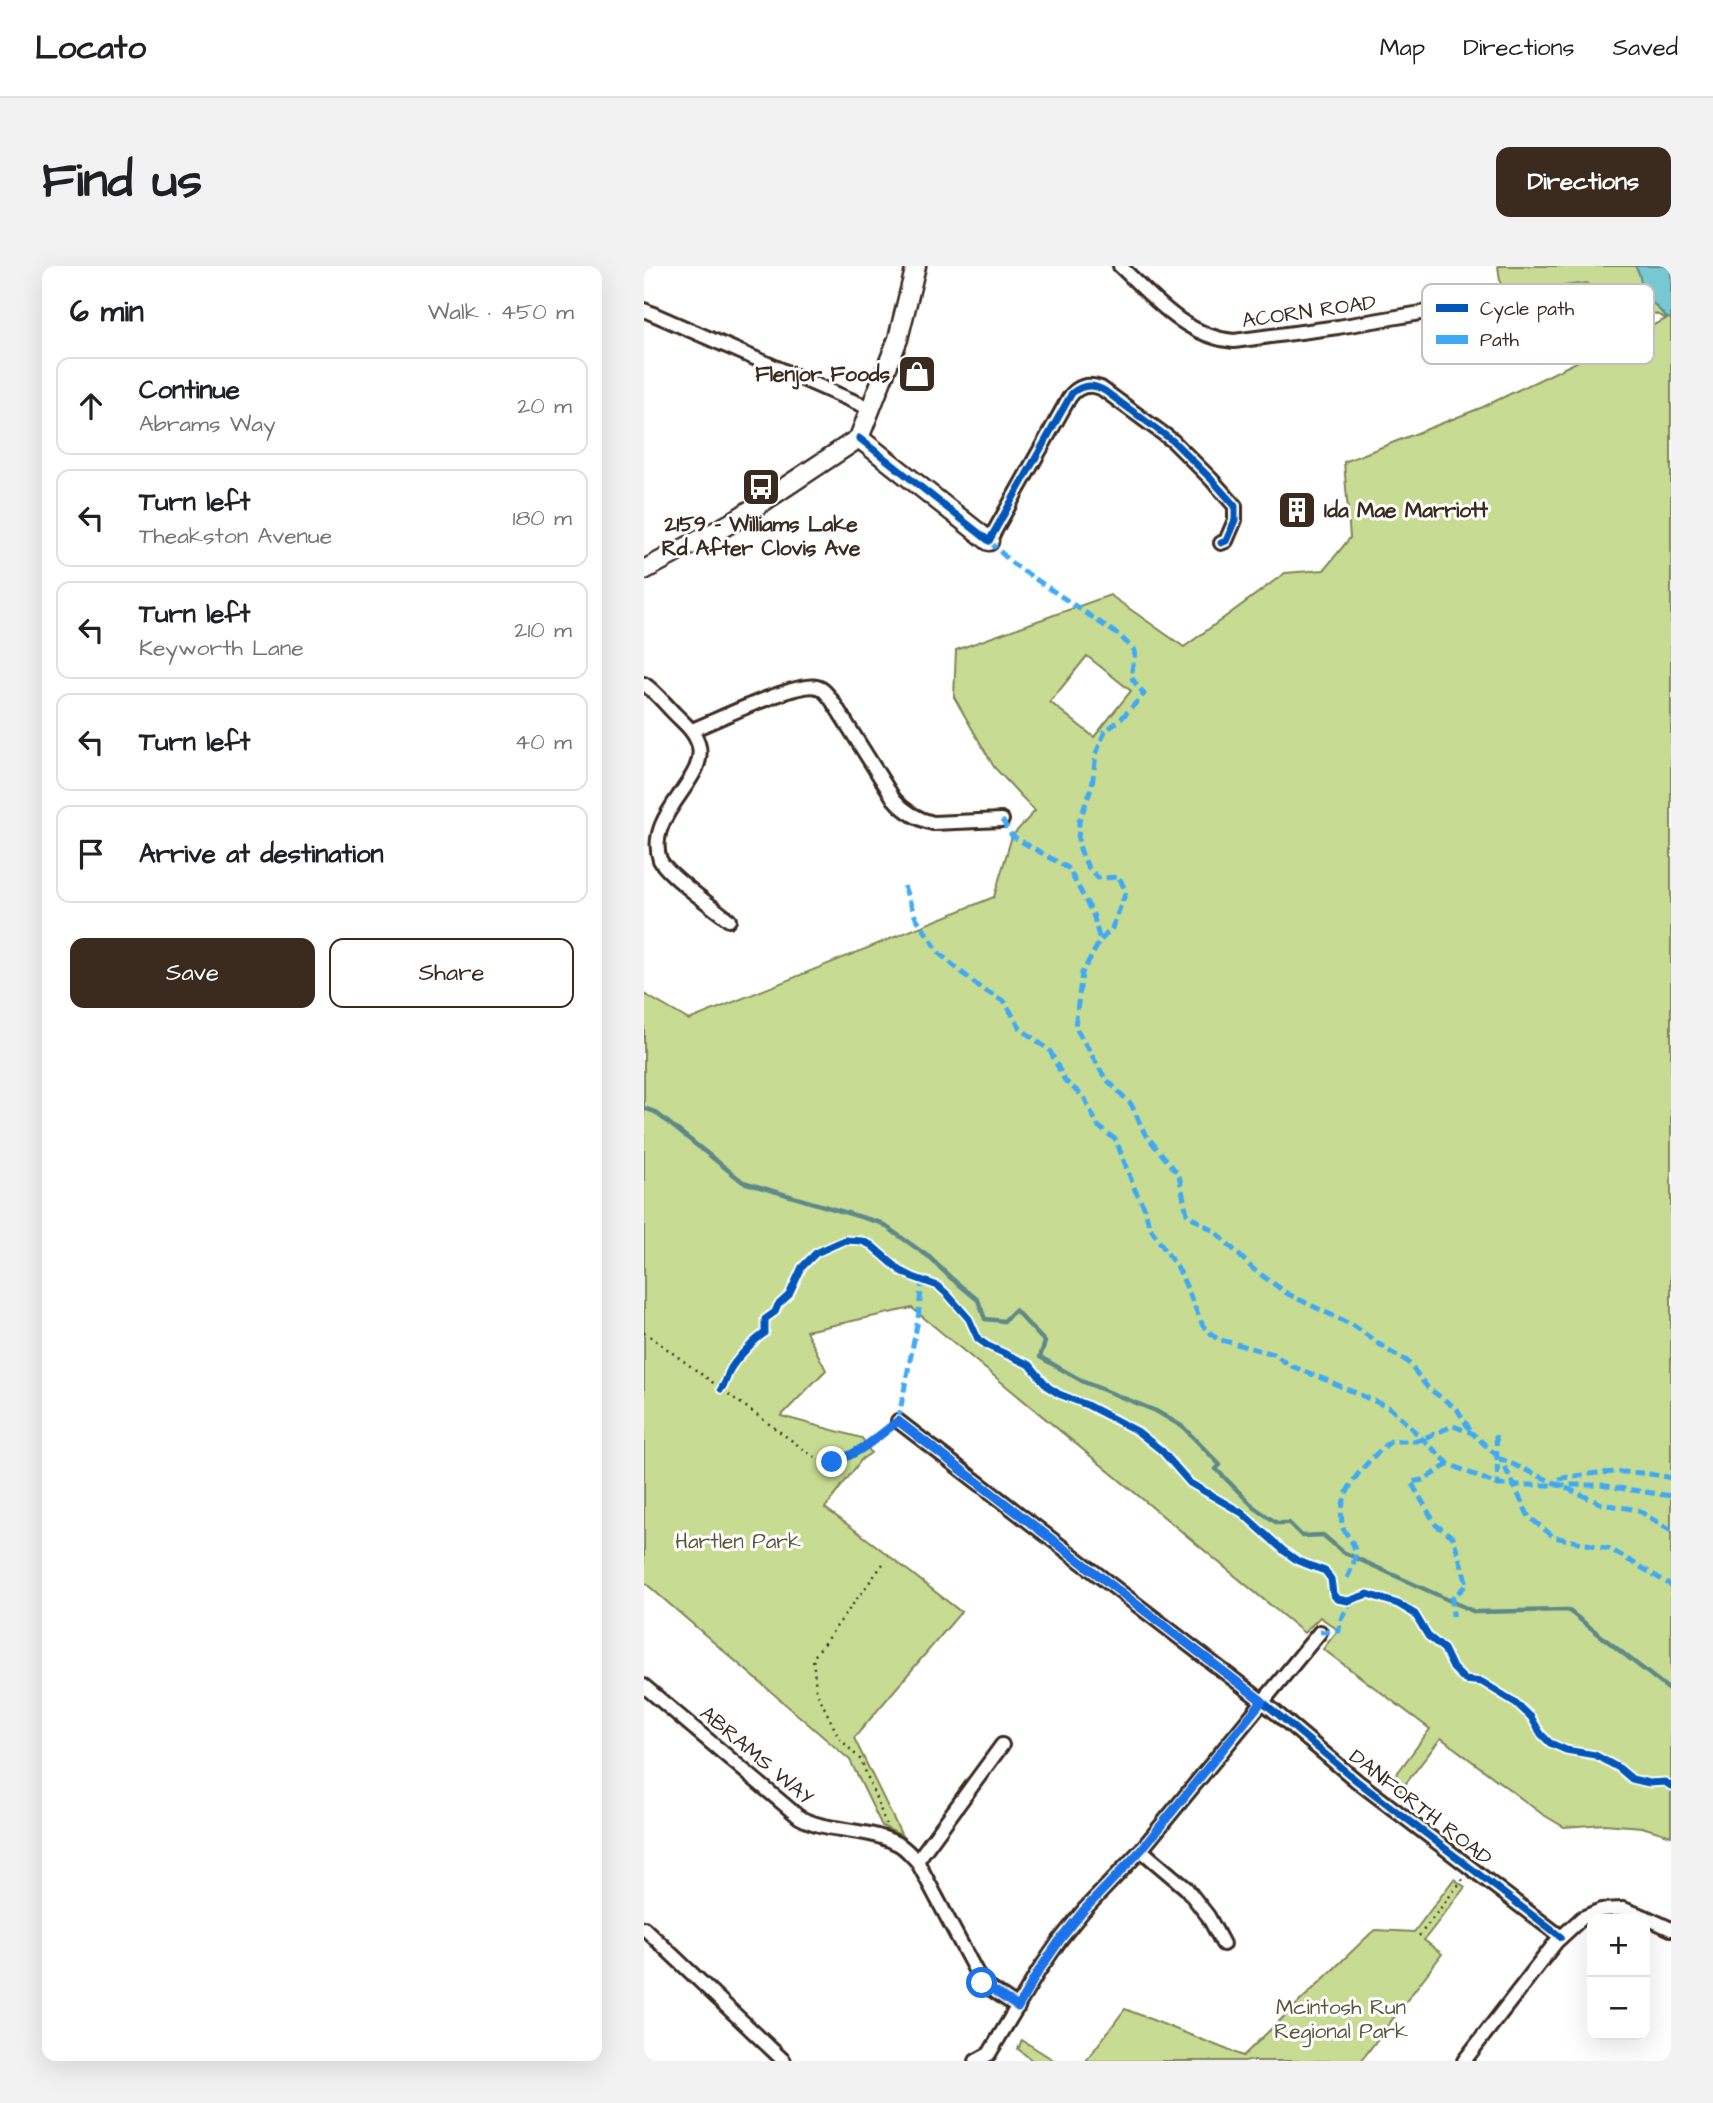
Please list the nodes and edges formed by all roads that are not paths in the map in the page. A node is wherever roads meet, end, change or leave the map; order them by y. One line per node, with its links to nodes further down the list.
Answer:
1 (916, 266): 5 (main road)
2 (1120, 266): 4 (street, ACORN ROAD)
3 (644, 310): 5 (street)
4 (1422, 313)
5 (869, 408): 6 (main road)
6 (859, 438): 7 (main road); 9 (main road)
7 (989, 541): 8 (street)
8 (1221, 543)
9 (644, 570)
10 (644, 684): 11 (street)
11 (692, 730): 12 (street); 13 (street)
12 (1002, 820)
13 (729, 920)
14 (898, 1421): 17 (street, DANFORTH ROAD)
15 (1320, 1632): 17 (street)
16 (644, 1685): 20 (street, ABRAMS WAY)
17 (1262, 1701): 19 (street); 23 (street, DANFORTH ROAD)
18 (1002, 1745): 20 (street)
19 (1141, 1850): 24 (street); 25 (street)
20 (917, 1861): 25 (street, ABRAMS WAY)
21 (644, 1928): 26 (street)
22 (1671, 1929): 23 (street)
23 (1561, 1937): 28 (street)
24 (1223, 1944)
25 (1018, 2007): 27 (street)
26 (783, 2061)
27 (976, 2061)
28 (1464, 2061)

